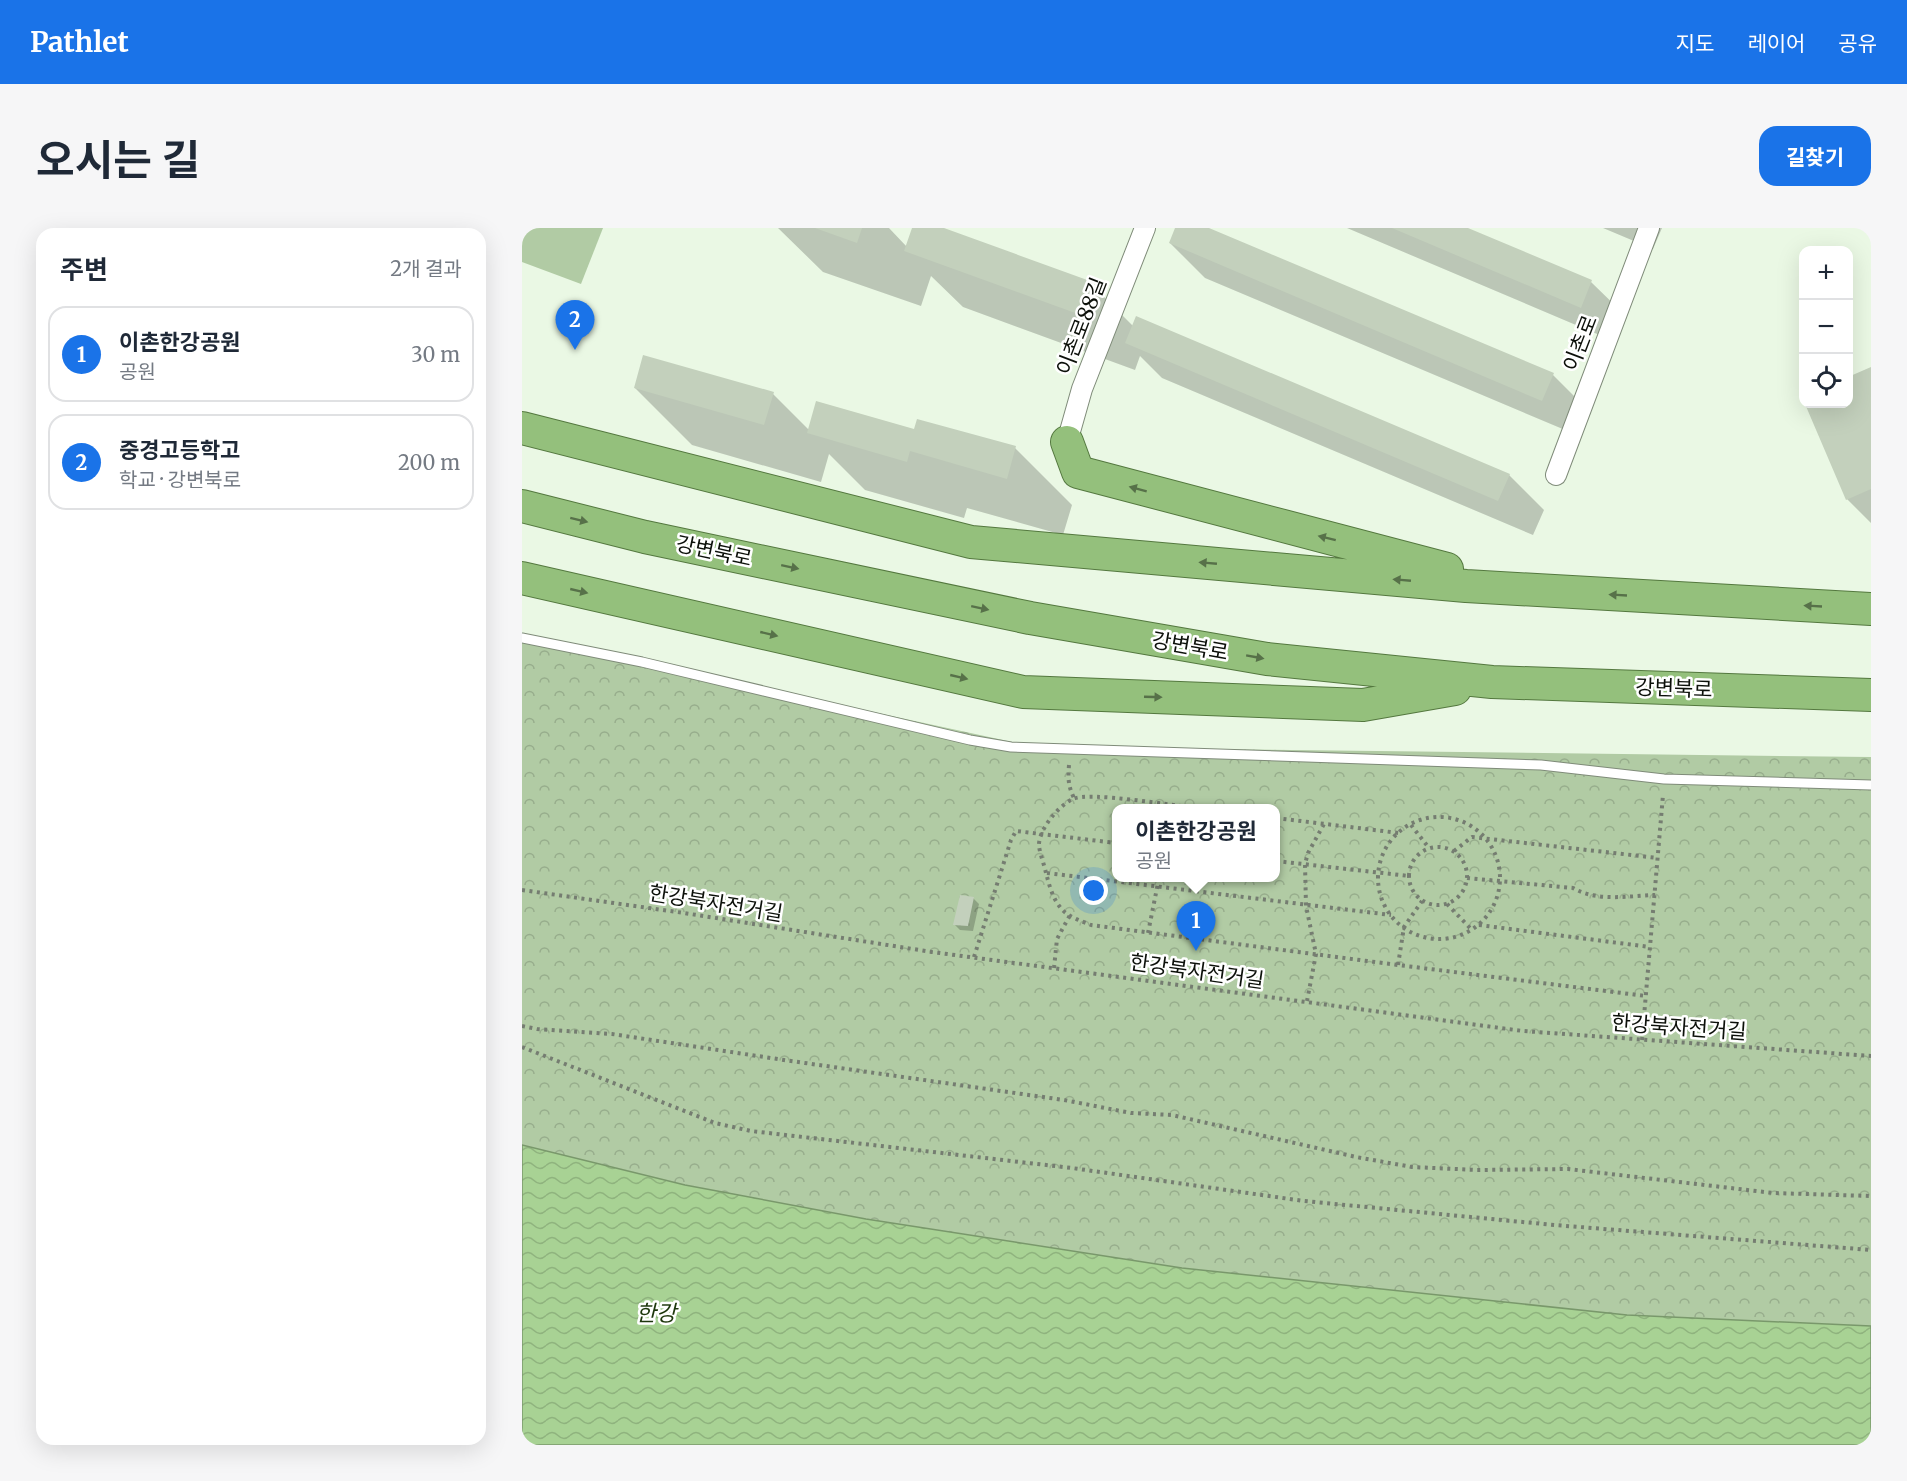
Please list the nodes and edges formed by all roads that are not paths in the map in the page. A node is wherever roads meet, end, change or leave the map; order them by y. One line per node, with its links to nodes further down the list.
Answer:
1 (1145, 228): 4 (street, 이촌로88길)
2 (1649, 228): 5 (street, 이촌로)
3 (522, 428): 8 (highway, one-way to 3)
4 (1067, 442): 8 (highway, one-way to 4)
5 (1556, 475)
6 (522, 506): 11 (highway, 강변북로, one-way to 11)
7 (522, 578): 11 (highway, one-way to 11)
8 (1526, 589): 9 (highway, one-way to 8)
9 (1871, 609)
10 (522, 638): 13 (lane)
11 (1492, 682): 12 (highway, 강변북로)
12 (1871, 695)
13 (1871, 785)

